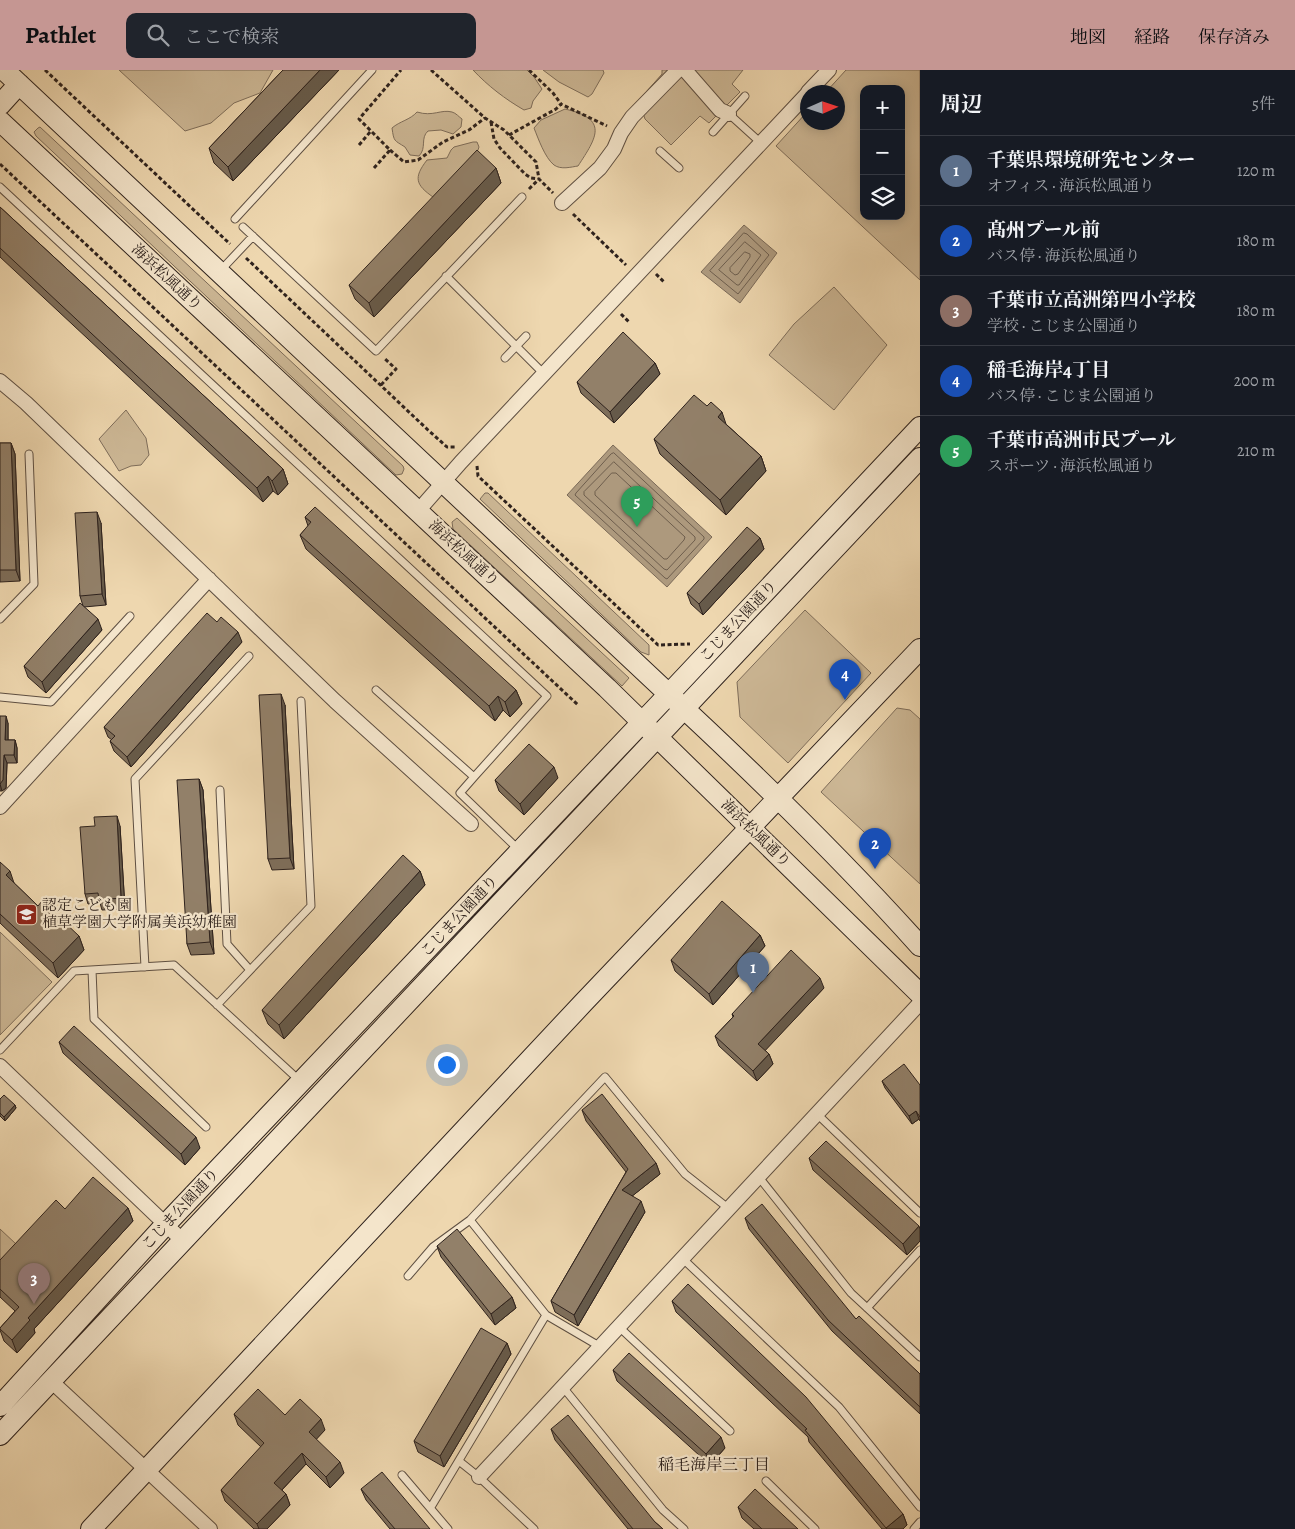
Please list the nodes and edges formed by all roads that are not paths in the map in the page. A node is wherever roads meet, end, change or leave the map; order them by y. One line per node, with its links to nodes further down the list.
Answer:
1 (4, 70): 6 (street)
2 (372, 70): 20 (lane)
3 (678, 70): 19 (street)
4 (685, 70): 11 (street)
5 (829, 70): 7 (street)
6 (19, 84): 10 (street); 23 (street)
7 (815, 85)
8 (745, 96): 11 (lane)
9 (800, 102): 14 (street)
10 (0, 104)
11 (729, 114): 13 (lane); 14 (lane)
12 (0, 121): 34 (street, 海浜松風通り)
13 (713, 132)
14 (761, 143): 28 (street)
15 (660, 151): 16 (lane)
16 (679, 168)
17 (0, 187): 46 (lane)
18 (522, 196): 24 (lane)
19 (562, 203)
20 (234, 219)
21 (243, 227): 22 (lane)
22 (253, 236): 23 (lane); 24 (lane)
23 (219, 272): 33 (street)
24 (446, 276): 26 (lane)
25 (526, 336): 26 (lane)
26 (516, 346): 27 (lane); 28 (lane)
27 (505, 358)
28 (544, 374): 33 (street)
29 (0, 382): 35 (street)
30 (920, 427): 43 (street, こじま公園通り)
31 (28, 454): 37 (lane)
32 (920, 458): 43 (street, こじま公園通り)
33 (443, 482): 34 (street); 43 (street)
34 (418, 511): 44 (street, 海浜松風通り)
35 (209, 579): 49 (street); 50 (street)
36 (130, 616): 41 (lane)
37 (0, 619)
38 (249, 656): 54 (lane)
39 (916, 660): 48 (street)
40 (376, 690): 46 (lane)
41 (0, 697)
42 (301, 701): 56 (lane)
43 (677, 701): 44 (street, こじま公園通り); 45 (street, こじま公園通り); 48 (street)
44 (643, 722): 45 (street, 海浜松風通り); 52 (street, こじま公園通り)
45 (657, 736): 51 (street, 海浜松風通り); 70 (street, こじま公園通り)
46 (474, 777): 52 (lane)
47 (220, 790): 56 (lane)
48 (778, 798): 51 (street); 53 (street)
49 (0, 807)
50 (471, 824)
51 (750, 828): 57 (street, 海浜松風通り); 85 (street)
52 (520, 851): 62 (street, こじま公園通り)
53 (920, 946)
54 (145, 967): 55 (lane); 59 (lane)
55 (92, 970): 60 (lane); 64 (lane)
56 (250, 970): 59 (lane)
57 (920, 994)
58 (920, 1002): 63 (street)
59 (217, 1005): 62 (lane)
60 (0, 1050)
61 (0, 1066): 69 (street)
62 (301, 1083): 69 (street, こじま公園通り)
63 (816, 1113): 65 (street); 67 (lane)
64 (206, 1127)
65 (758, 1176): 66 (street); 74 (lane)
66 (728, 1208): 68 (lane); 72 (street)
67 (920, 1213)
68 (470, 1220): 73 (lane); 75 (lane)
69 (166, 1224): 70 (street); 81 (street, こじま公園通り)
70 (183, 1241): 79 (street, こじま公園通り)
71 (920, 1250): 74 (lane)
72 (681, 1258): 76 (street); 90 (lane)
73 (408, 1276)
74 (867, 1308): 78 (lane)
75 (546, 1315): 77 (lane); 84 (lane)
76 (618, 1326): 77 (street); 82 (lane)
77 (599, 1346): 80 (street)
78 (920, 1357)
79 (51, 1381): 83 (street, こじま公園通り); 85 (street)
80 (562, 1386): 87 (street); 96 (lane)
81 (0, 1406)
82 (730, 1431)
83 (0, 1435)
84 (460, 1461): 87 (lane); 89 (lane)
85 (146, 1470): 92 (street); 93 (street)
86 (402, 1475): 89 (lane)
87 (479, 1477): 95 (lane)
88 (766, 1482): 97 (lane)
89 (431, 1507): 94 (lane)
90 (920, 1508)
91 (920, 1522): 98 (lane)
92 (91, 1529)
93 (210, 1529)
94 (448, 1529)
95 (534, 1529)
96 (684, 1529)
97 (814, 1529)
98 (914, 1529)

